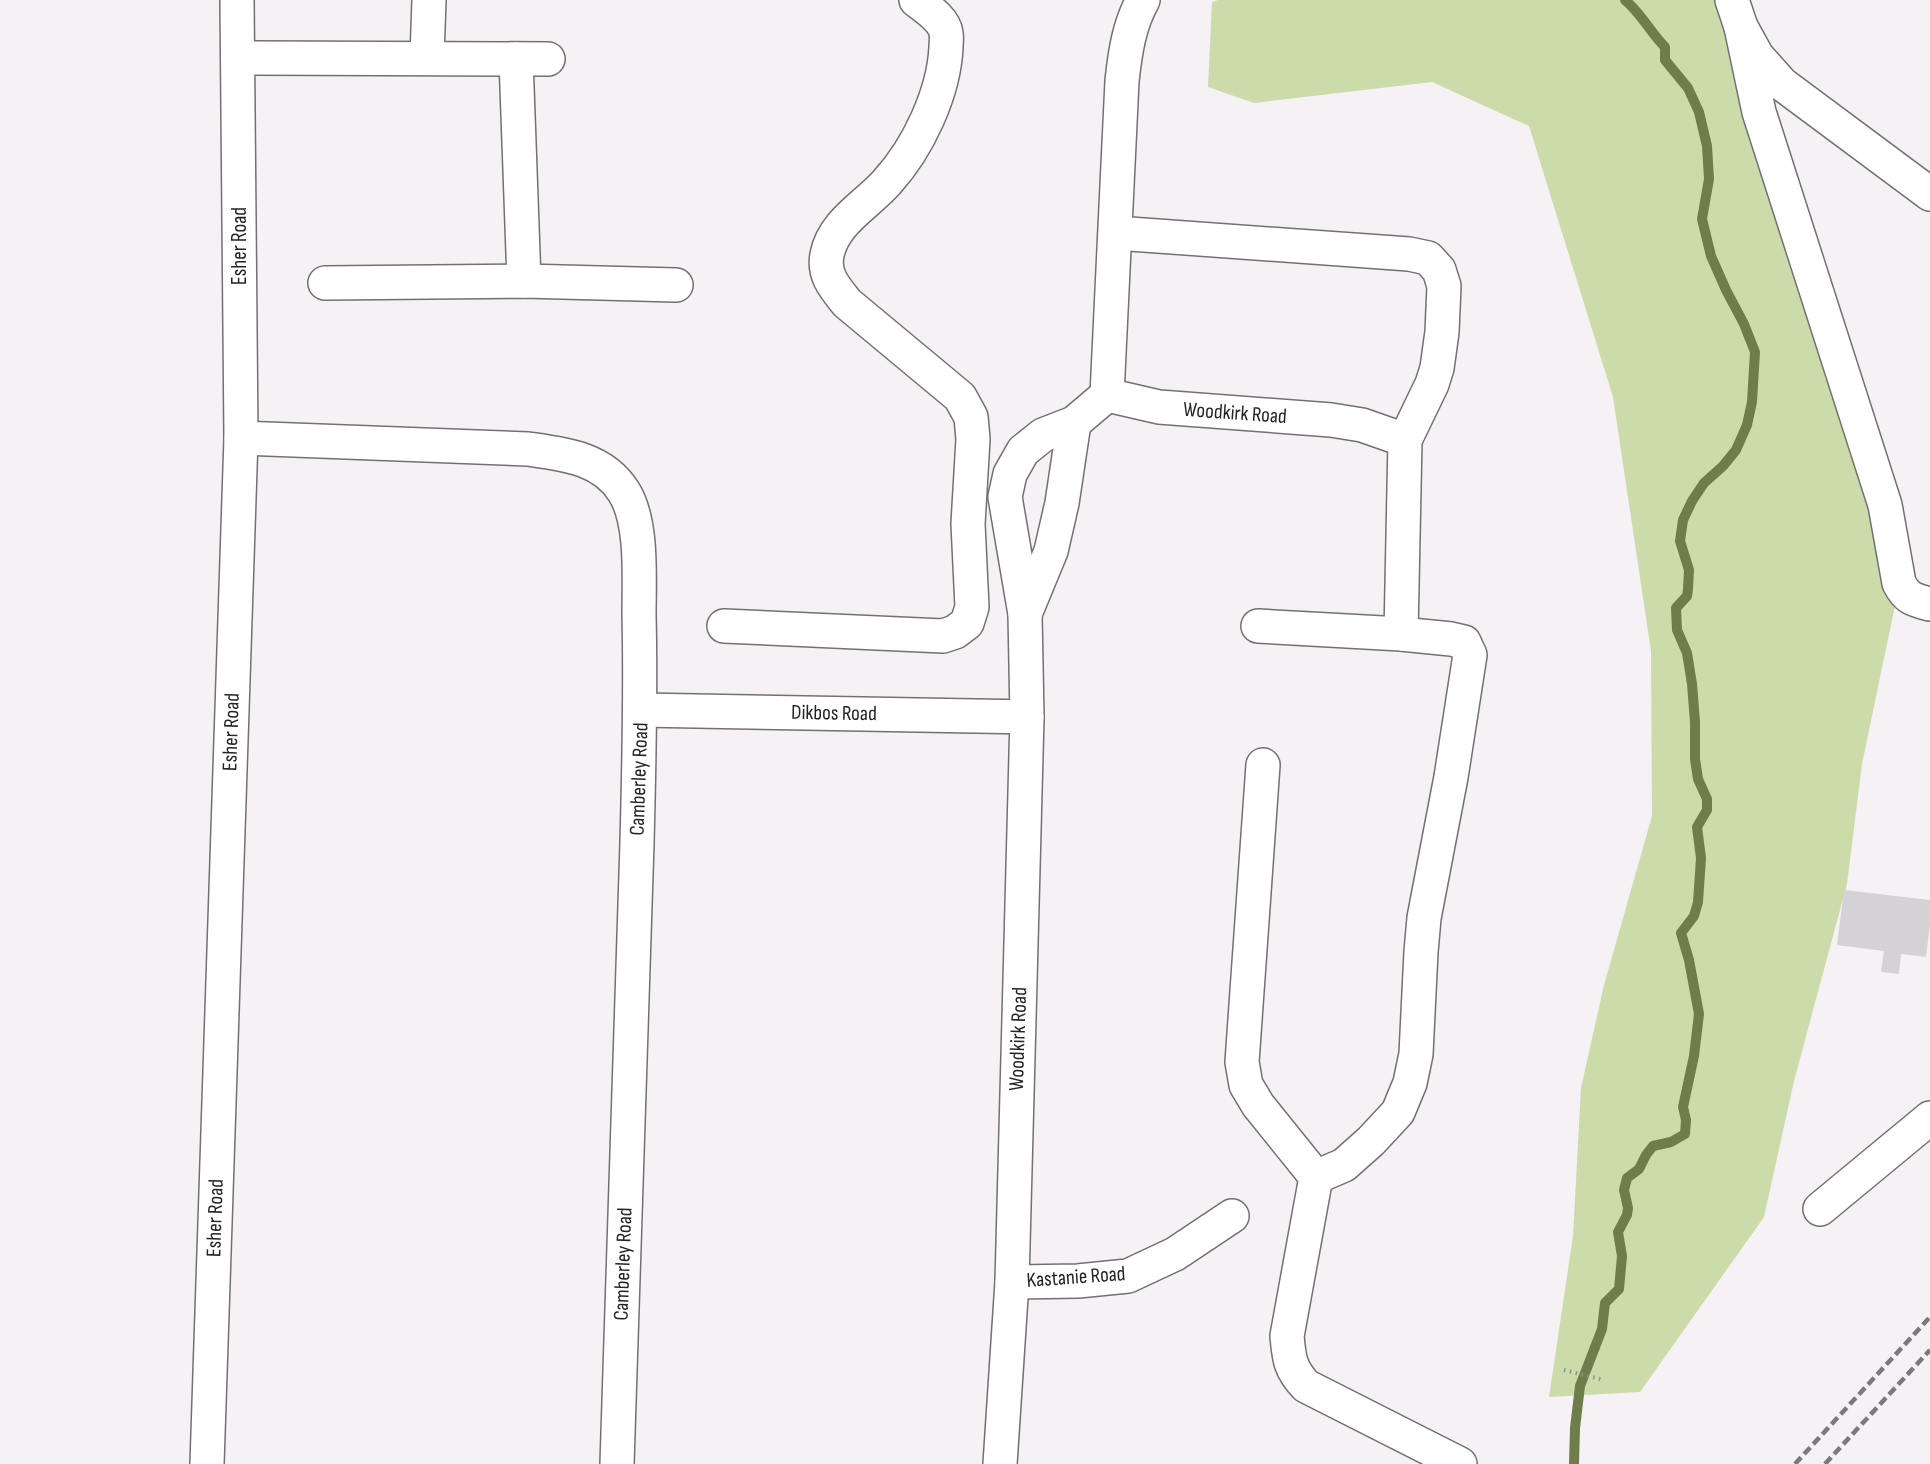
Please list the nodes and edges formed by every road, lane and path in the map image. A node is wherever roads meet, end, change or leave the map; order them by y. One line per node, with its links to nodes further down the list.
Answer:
1 (237, 0): 7 (street, Esher Road)
2 (429, 0): 6 (street)
3 (916, 0): 21 (street)
4 (1143, 0): 11 (street)
5 (1736, 13): 10 (street); 19 (street)
6 (428, 57): 7 (street); 8 (street)
7 (238, 58): 17 (street, Esher Road)
8 (516, 59): 9 (street); 12 (street)
9 (548, 59)
10 (1930, 194)
11 (1116, 233): 15 (street); 18 (street)
12 (524, 281): 13 (street); 14 (street)
13 (325, 283)
14 (676, 285)
15 (1107, 395): 16 (street, Woodkirk Road); 18 (street, Woodkirk Road)
16 (1074, 423): 20 (street, Woodkirk Road); 20 (street, Woodkirk Road)
17 (241, 438): 24 (street, Camberley Road); 34 (street, Esher Road)
18 (1405, 440): 23 (street)
19 (1930, 604)
20 (1025, 614): 25 (street, Woodkirk Road)
21 (724, 626)
22 (1258, 626): 23 (street)
23 (1401, 634): 28 (street)
24 (641, 710): 25 (street, Dikbos Road); 35 (street, Camberley Road)
25 (1027, 717): 31 (street, Woodkirk Road)
26 (1263, 765): 28 (street)
27 (1930, 1118): 29 (street)
28 (1316, 1177): 37 (street)
29 (1820, 1209)
30 (1232, 1216): 31 (street, Kastanie Road)
31 (1012, 1282): 36 (street, Woodkirk Road)
32 (1564, 1370): 33 (path)
33 (1604, 1380)
34 (207, 1464)
35 (617, 1464)
36 (1000, 1464)
37 (1460, 1464)

